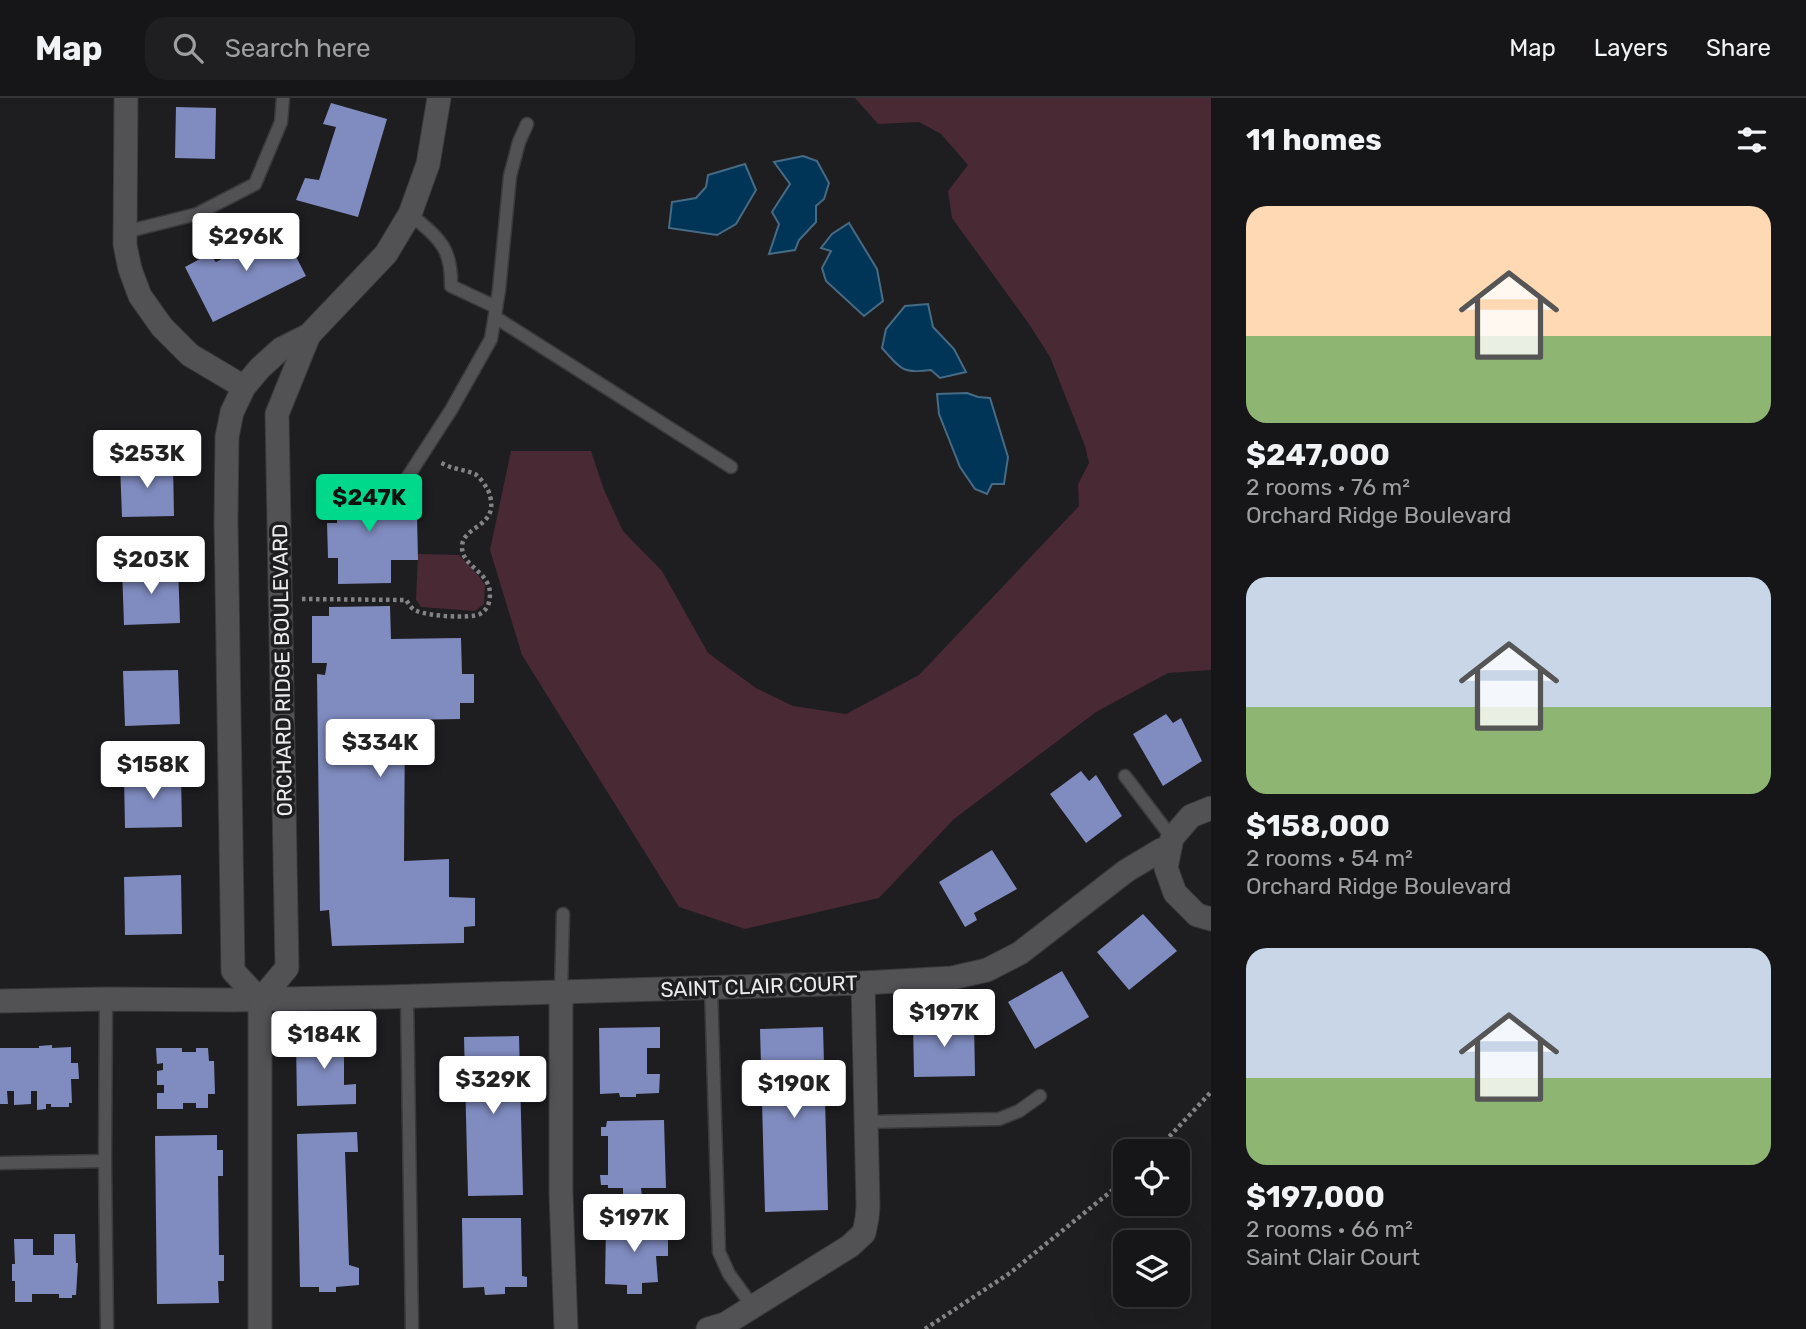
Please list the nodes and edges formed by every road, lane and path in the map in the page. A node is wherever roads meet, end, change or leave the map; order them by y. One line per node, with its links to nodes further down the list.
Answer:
1 (126, 98): 6 (street)
2 (283, 98): 6 (lane)
3 (439, 98): 5 (street, ORCHARD RIDGE BOULEVARD)
4 (527, 124): 7 (lane)
5 (410, 214): 7 (lane); 8 (street, ORCHARD RIDGE BOULEVARD)
6 (125, 232): 9 (street)
7 (495, 312): 10 (lane); 11 (lane)
8 (309, 335): 9 (street, ORCHARD RIDGE BOULEVARD); 13 (street, ORCHARD RIDGE BOULEVARD)
9 (244, 387): 24 (street, ORCHARD RIDGE BOULEVARD)
10 (423, 453): 12 (lane); 13 (path)
11 (732, 467)
12 (407, 478)
13 (281, 599): 24 (street, ORCHARD RIDGE BOULEVARD)
14 (1125, 776): 16 (lane)
15 (1211, 808): 16 (street, SAINT CLAIR COURT)
16 (1171, 843): 18 (street); 19 (street, SAINT CLAIR COURT)
17 (564, 914): 21 (lane)
18 (1211, 919)
19 (863, 983): 20 (street, SAINT CLAIR COURT); 28 (street)
20 (711, 987): 21 (street, SAINT CLAIR COURT); 33 (lane)
21 (561, 993): 22 (street, SAINT CLAIR COURT); 37 (street)
22 (407, 996): 24 (street, SAINT CLAIR COURT); 36 (lane)
23 (106, 999): 24 (street, SAINT CLAIR COURT); 25 (street, SAINT CLAIR COURT); 30 (lane)
24 (260, 999): 35 (street)
25 (0, 1001)
26 (1211, 1093): 29 (path)
27 (1040, 1096): 28 (lane)
28 (866, 1122): 33 (street)
29 (1168, 1139)
30 (105, 1161): 31 (lane); 34 (lane)
31 (0, 1163)
32 (1113, 1190): 39 (path)
33 (753, 1307): 38 (street)
34 (107, 1329)
35 (260, 1329)
36 (412, 1329)
37 (566, 1329)
38 (708, 1329)
39 (925, 1329)

